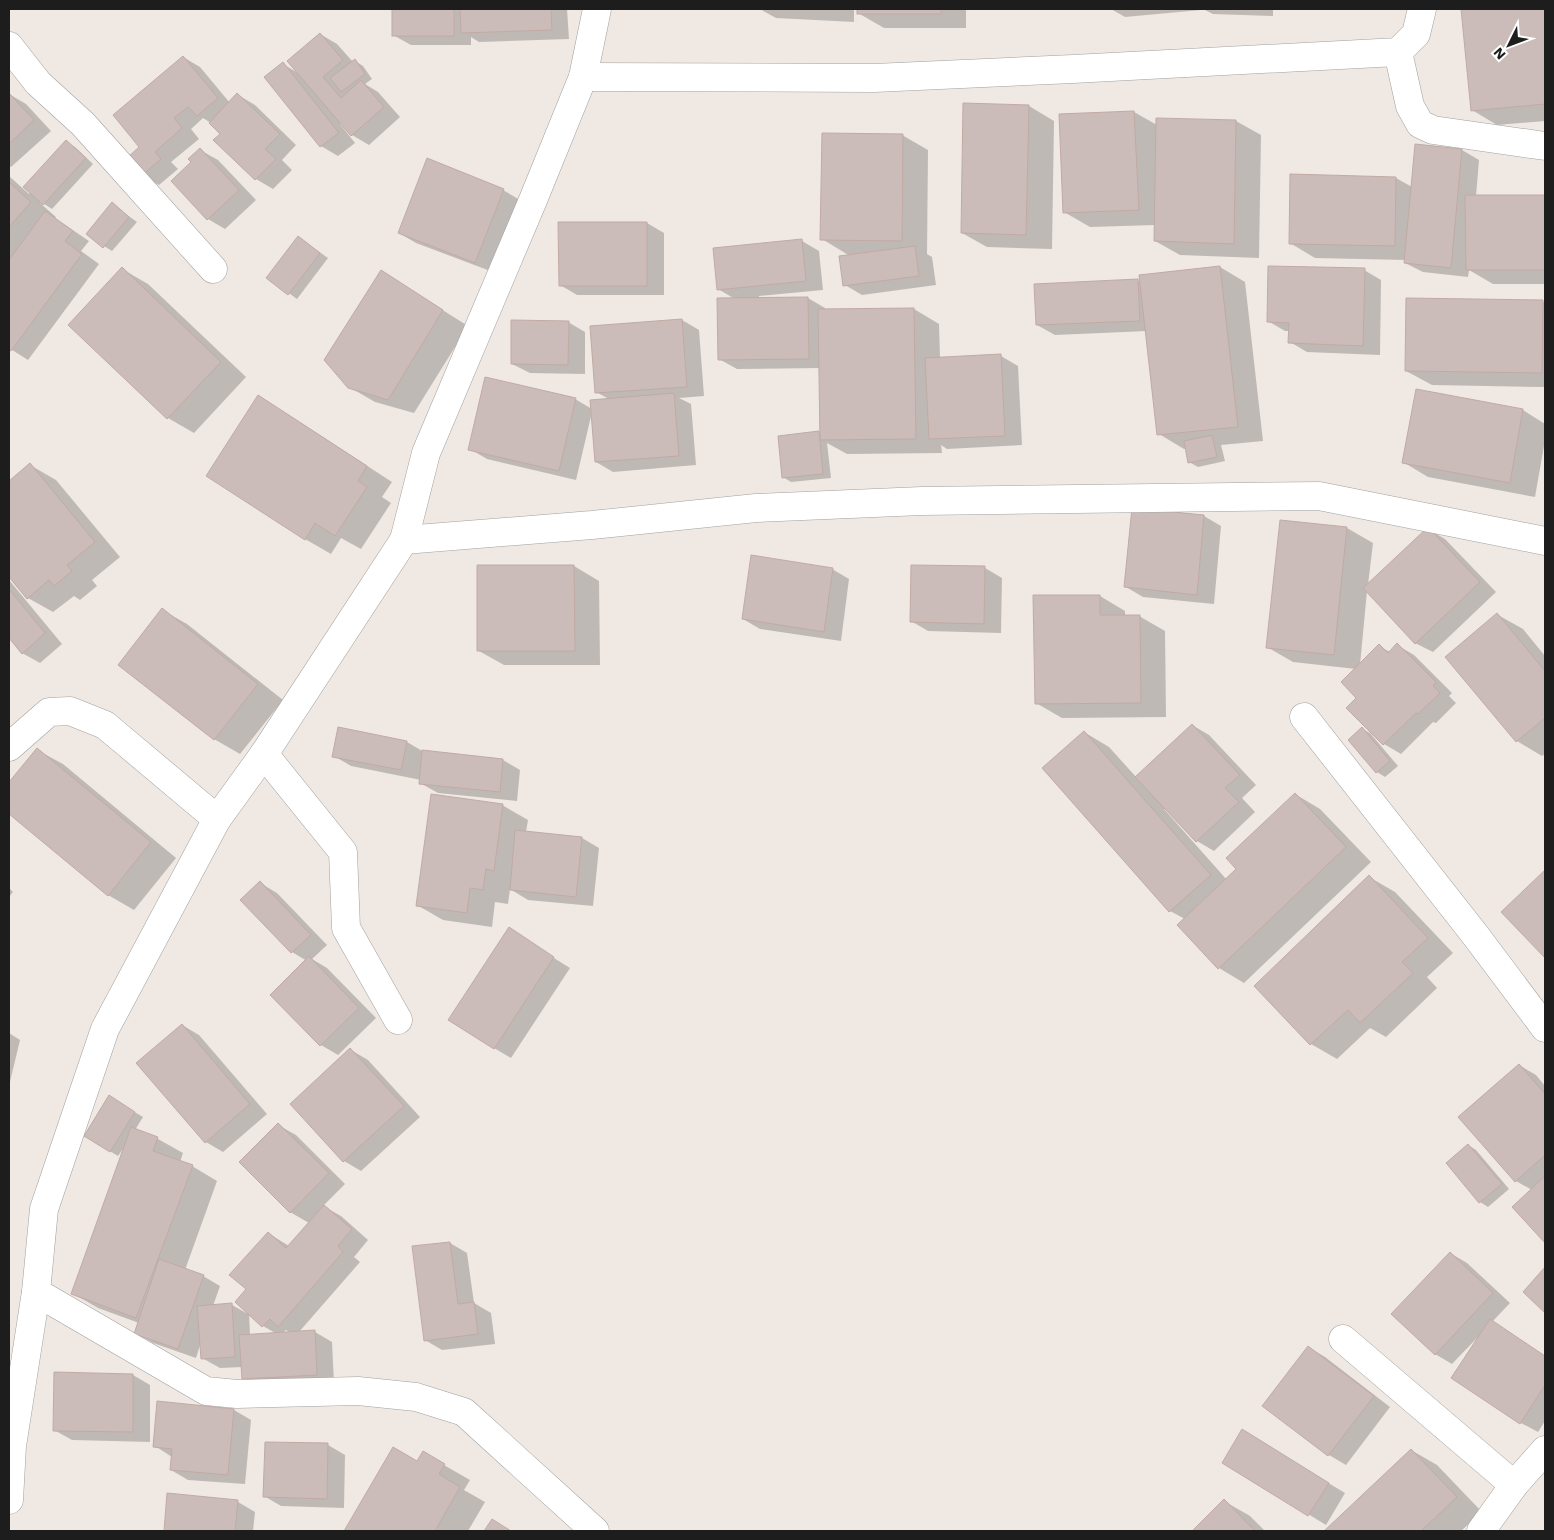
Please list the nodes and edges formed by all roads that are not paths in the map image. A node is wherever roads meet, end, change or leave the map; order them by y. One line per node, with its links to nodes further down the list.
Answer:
1 (597, 9): 5 (street)
2 (1422, 9): 4 (street)
3 (9, 46): 7 (street)
4 (1398, 52): 5 (street); 6 (street)
5 (583, 77): 8 (street)
6 (1545, 146)
7 (213, 269)
8 (404, 540): 9 (street); 12 (street)
9 (1545, 541)
10 (1304, 716): 15 (street)
11 (9, 747): 13 (street)
12 (264, 754): 13 (street); 14 (street)
13 (217, 819): 16 (street)
14 (398, 1020)
15 (1545, 1028)
16 (36, 1292): 18 (street); 22 (street)
17 (1344, 1339): 20 (street)
18 (10, 1446): 21 (street)
19 (1545, 1450): 20 (street)
20 (1514, 1484): 23 (street)
21 (9, 1500)
22 (595, 1531)
23 (1481, 1531)

